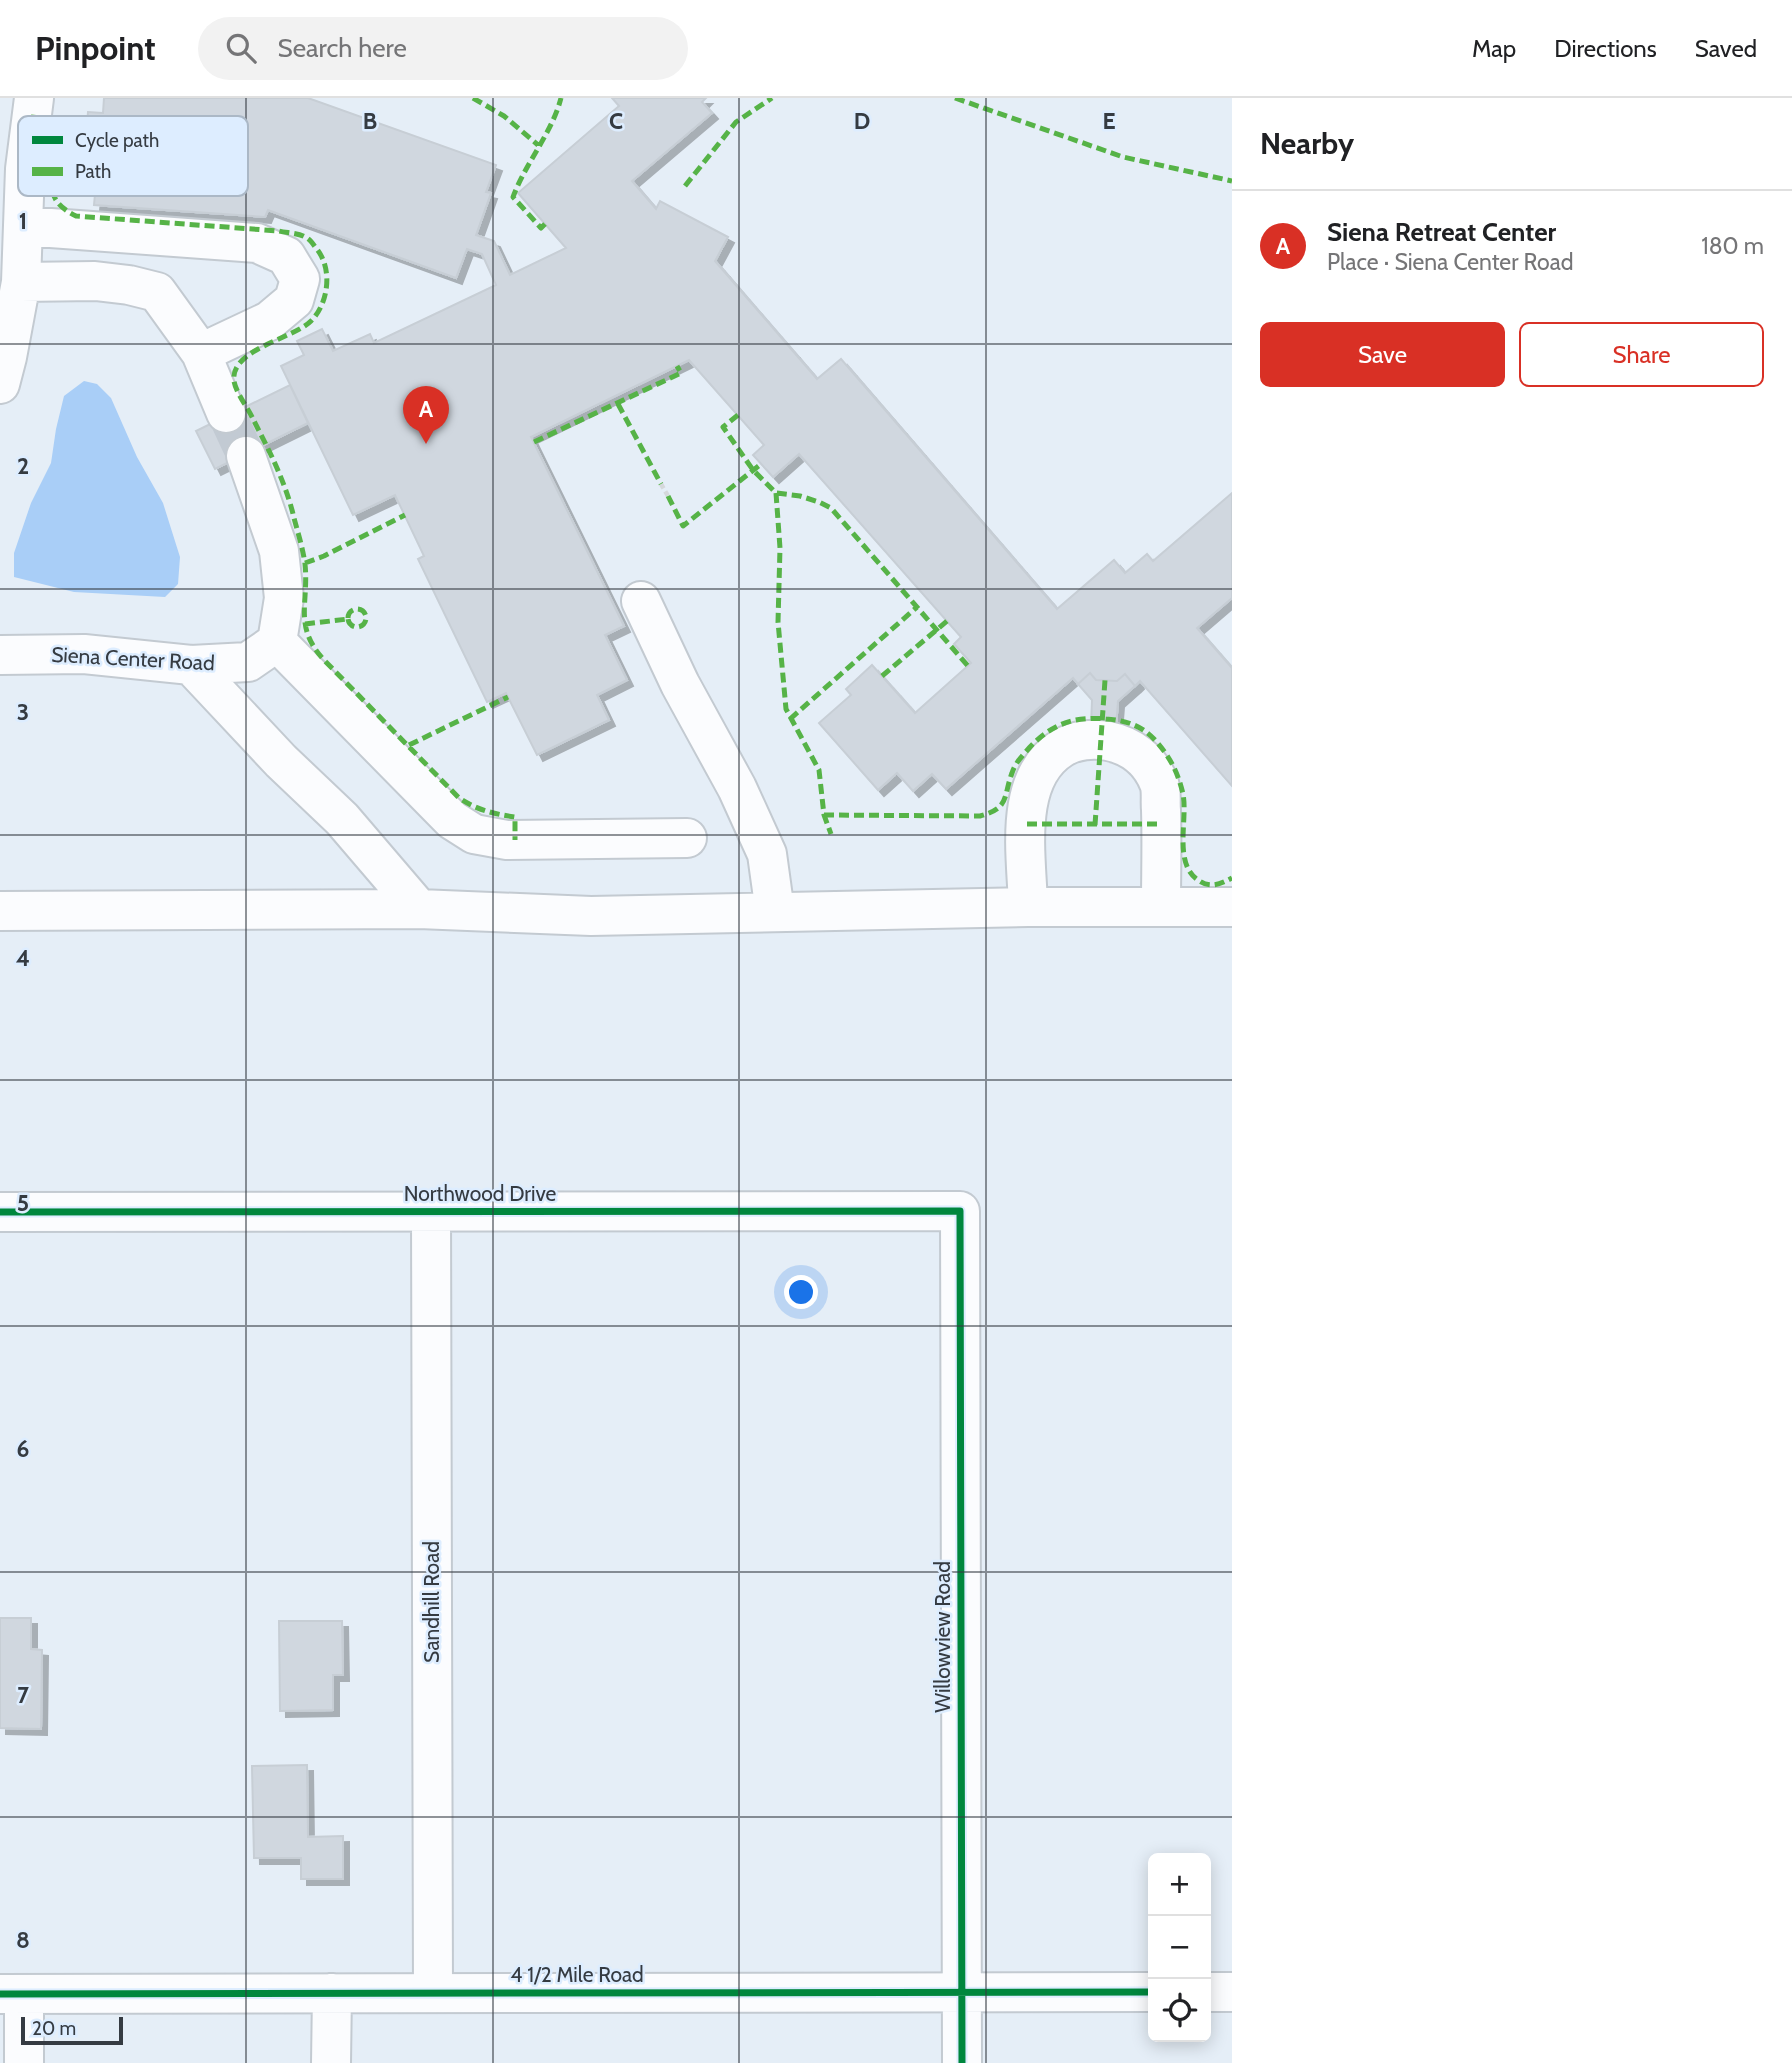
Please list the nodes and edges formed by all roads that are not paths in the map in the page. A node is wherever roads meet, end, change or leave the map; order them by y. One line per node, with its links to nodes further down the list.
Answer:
1 (34, 98): 2 (street)
2 (32, 116)
3 (24, 196): 4 (street)
4 (23, 226): 5 (street); 6 (street)
5 (21, 282): 6 (street); 7 (street)
6 (201, 353): 8 (street)
7 (0, 384)
8 (226, 413)
9 (247, 456): 11 (street)
10 (641, 601): 20 (street)
11 (276, 642): 13 (street, Siena Center Road); 14 (street)
12 (0, 655): 13 (street, Siena Center Road)
13 (191, 665): 18 (street)
14 (687, 838)
15 (1161, 906): 16 (street); 17 (street); 17 (street)
16 (1231, 906)
17 (1028, 907): 20 (street)
18 (419, 909): 19 (street); 20 (street)
19 (0, 911)
20 (775, 912)
21 (960, 1211): 23 (street, Northwood Drive); 24 (street, Willowview Road)
22 (0, 1212): 23 (street, Northwood Drive)
23 (431, 1212): 29 (street, Sandhill Road)
24 (961, 1992): 25 (street, 4 1/2 Mile Road); 29 (street, 4 1/2 Mile Road); 33 (street, Willowview Road)
25 (1148, 1992)
26 (1211, 1992): 27 (street)
27 (1232, 1992)
28 (332, 1993): 29 (street, 4 1/2 Mile Road); 30 (street, 4 1/2 Mile Road); 32 (street)
29 (433, 1993)
30 (12, 1994): 31 (street)
31 (24, 2063)
32 (331, 2063)
33 (961, 2063)

